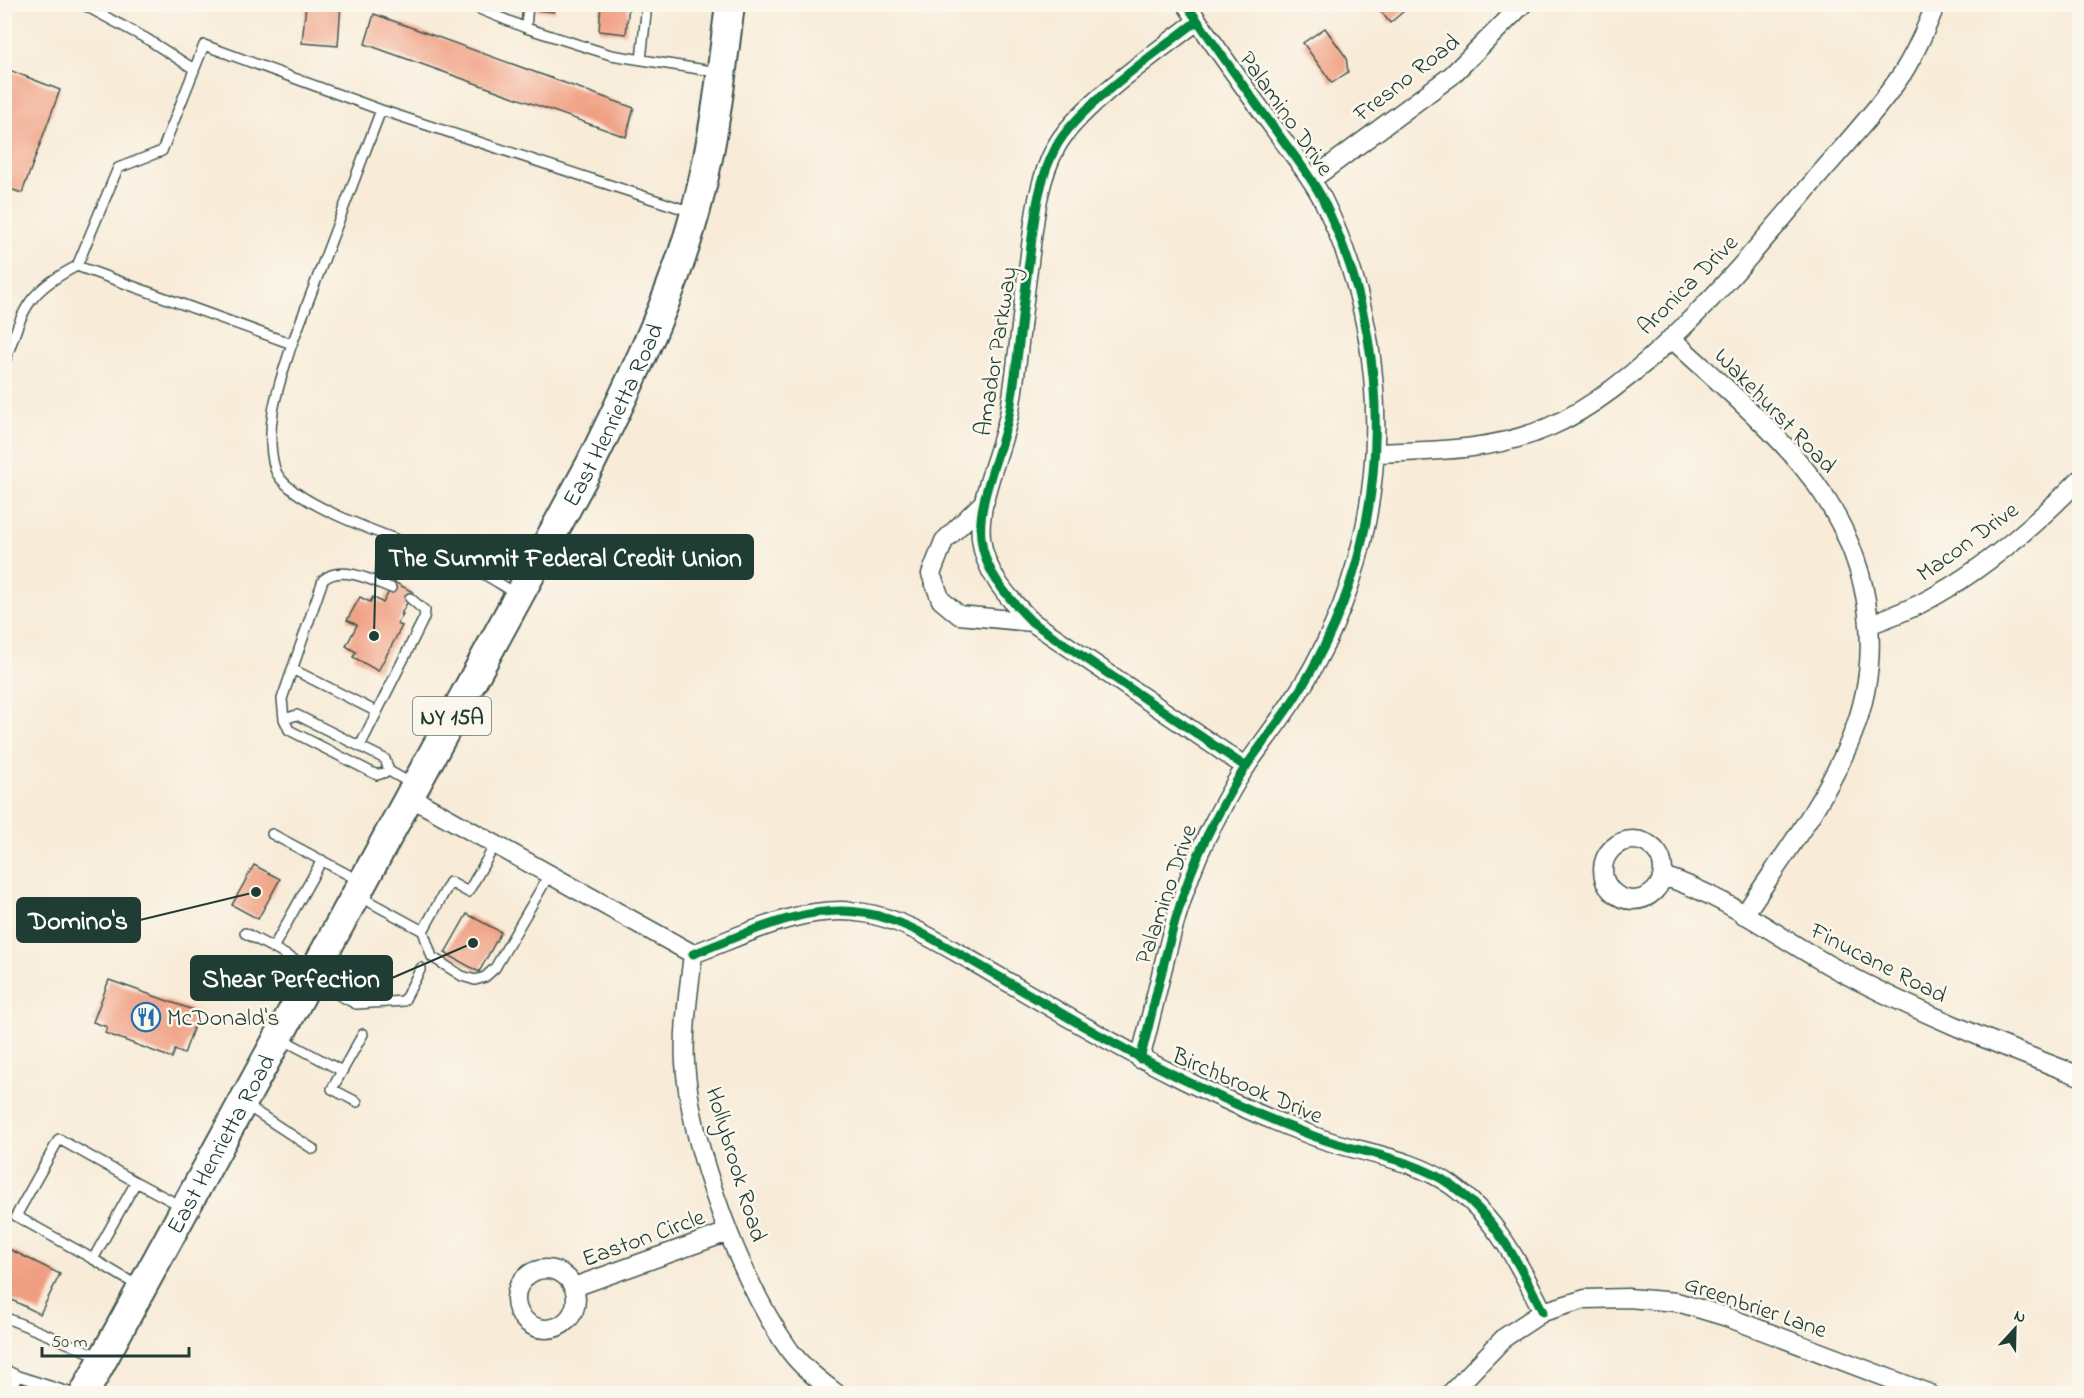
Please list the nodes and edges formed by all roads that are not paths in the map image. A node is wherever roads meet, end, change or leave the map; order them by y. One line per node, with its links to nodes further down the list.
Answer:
1 (82, 4): 12 (lane)
2 (466, 4): 10 (lane)
3 (528, 4): 10 (lane)
4 (647, 4): 11 (lane)
5 (730, 4): 13 (main road, East Henrietta Road / NY 15A)
6 (1186, 4): 9 (street, Palamino Drive)
7 (1523, 4): 15 (street, Fresno Road)
8 (1936, 4): 18 (street, Aronica Drive)
9 (1197, 21): 15 (street, Palamino Drive); 23 (street, Amador Parkway)
10 (526, 28): 11 (lane)
11 (641, 60): 13 (lane)
12 (194, 69): 14 (lane); 17 (lane)
13 (722, 72): 16 (main road, East Henrietta Road / NY 15A)
14 (381, 110): 16 (lane); 19 (lane)
15 (1311, 180): 21 (street, Palamino Drive)
16 (694, 213): 25 (main road, East Henrietta Road / NY 15A)
17 (78, 266): 19 (lane); 20 (lane)
18 (1671, 338): 21 (street, Aronica Drive); 28 (street, Wakehurst Road)
19 (292, 345): 25 (lane)
20 (5, 363)
21 (1375, 453): 33 (street, Palamino Drive)
22 (2079, 479): 28 (street, Macon Drive)
23 (985, 501): 27 (street, Amador Parkway); 27 (street, Amador Parkway)
24 (390, 588): 29 (lane)
25 (519, 595): 35 (main road, East Henrietta Road / NY 15A)
26 (410, 598): 30 (lane)
27 (1032, 622): 33 (street, Amador Parkway)
28 (1871, 624): 42 (street, Wakehurst Road)
29 (292, 669): 30 (lane); 31 (lane)
30 (377, 712): 32 (lane)
31 (284, 719): 32 (lane); 34 (lane)
32 (360, 746): 34 (lane)
33 (1246, 767): 51 (street, Palamino Drive)
34 (389, 771): 35 (lane)
35 (411, 791): 37 (street); 41 (main road, East Henrietta Road / NY 15A)
36 (272, 834): 38 (lane)
37 (495, 844): 39 (street); 43 (lane)
38 (322, 860): 41 (lane); 45 (lane)
39 (549, 875): 43 (lane); 46 (street)
40 (1663, 876): 42 (street, Finucane Road)
41 (358, 888): 43 (lane); 48 (main road, East Henrietta Road / NY 15A)
42 (1744, 915): 53 (street, Finucane Road)
43 (423, 931)
44 (245, 933): 45 (lane)
45 (273, 948): 48 (lane)
46 (693, 954): 51 (street, Birchbrook Drive); 59 (street, Hollybrook Road)
47 (421, 968): 48 (lane)
48 (311, 975): 50 (main road, East Henrietta Road / NY 15A)
49 (363, 1034): 52 (lane)
50 (278, 1036): 52 (lane); 55 (main road, East Henrietta Road / NY 15A)
51 (1140, 1059): 63 (street, Birchbrook Drive)
52 (342, 1071): 54 (lane)
53 (2079, 1076)
54 (357, 1102)
55 (242, 1103): 56 (lane); 58 (main road, East Henrietta Road / NY 15A)
56 (313, 1149)
57 (136, 1182): 58 (lane); 60 (lane); 60 (lane)
58 (185, 1208): 61 (main road, East Henrietta Road / NY 15A)
59 (728, 1232): 62 (street, Easton Circle); 71 (street, Hollybrook Road)
60 (93, 1259): 61 (lane)
61 (140, 1287): 65 (main road, East Henrietta Road / NY 15A)
62 (574, 1287)
63 (1543, 1312): 72 (street, Greenbrier Lane); 73 (street, Greenbrier Lane)
64 (4, 1317): 65 (lane)
65 (103, 1358): 70 (main road, East Henrietta Road / NY 15A)
66 (4, 1370): 67 (lane)
67 (18, 1376): 68 (lane); 69 (lane)
68 (8, 1394)
69 (75, 1394)
70 (84, 1394)
71 (837, 1394)
72 (1450, 1394)
73 (1930, 1394)

